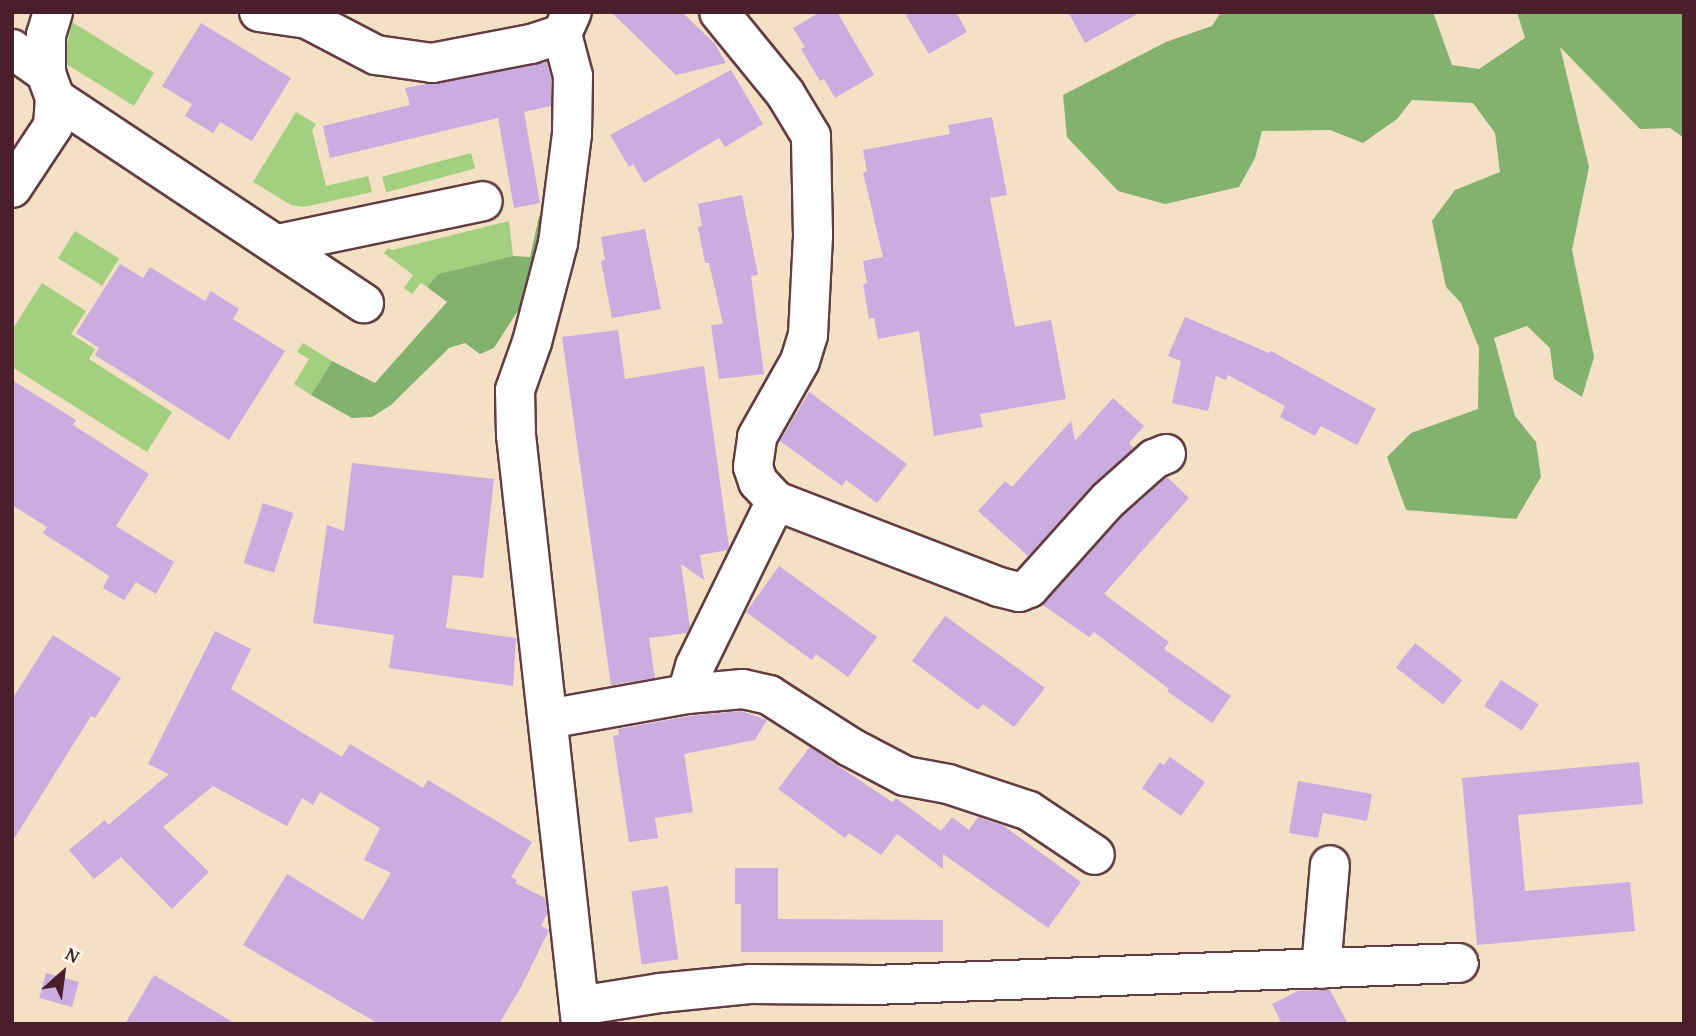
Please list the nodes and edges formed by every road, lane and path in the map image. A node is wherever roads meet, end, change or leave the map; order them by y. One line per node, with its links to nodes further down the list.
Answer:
1 (53, 12): 7 (street)
2 (260, 12): 4 (street)
3 (719, 12): 13 (street)
4 (309, 16): 5 (street)
5 (567, 23): 15 (street)
6 (12, 49): 7 (street)
7 (50, 85): 8 (street); 10 (street)
8 (12, 188)
9 (482, 201): 10 (street)
10 (278, 244): 11 (street)
11 (364, 303)
12 (1166, 454): 13 (street)
13 (776, 501): 14 (street)
14 (687, 694): 15 (street); 16 (street)
15 (548, 719): 20 (street)
16 (1095, 855)
17 (1331, 865): 19 (street)
18 (1460, 963): 19 (street)
19 (1321, 969): 20 (street)
20 (580, 1015)

